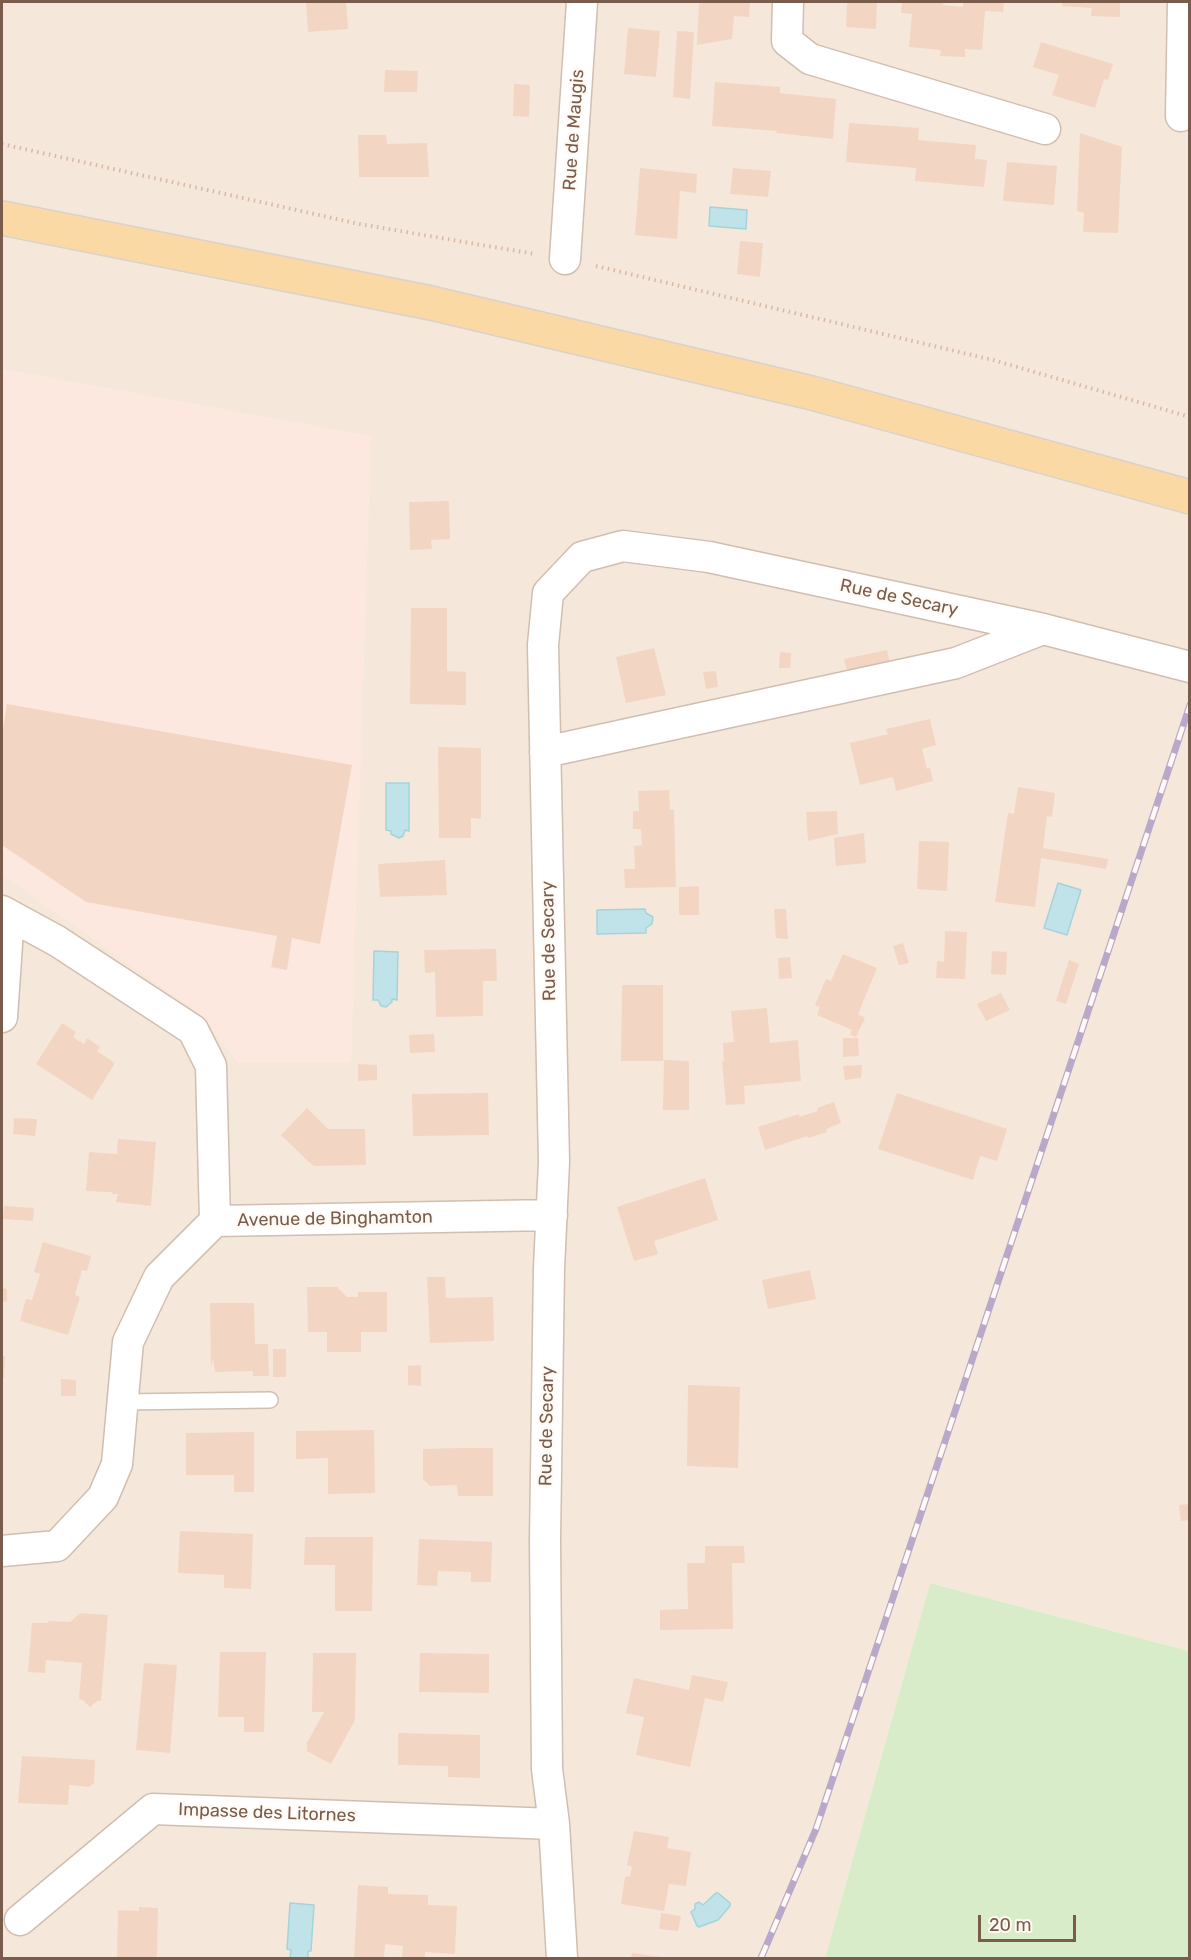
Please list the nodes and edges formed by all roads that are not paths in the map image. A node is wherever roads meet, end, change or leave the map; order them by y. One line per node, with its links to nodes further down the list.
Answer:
1 (582, 2): 7 (street, Rue de Maugis)
2 (788, 2): 5 (street)
3 (1183, 2): 4 (street)
4 (1181, 116)
5 (1045, 129)
6 (2, 218): 8 (main road)
7 (566, 259)
8 (1190, 497)
9 (1043, 629): 10 (street, Rue de Secary); 11 (street); 11 (street, Rue de Secary)
10 (1190, 667)
11 (545, 752): 14 (street, Rue de Secary)
12 (5, 913): 13 (street); 15 (street, Avenue de Binghamton)
13 (2, 1017)
14 (552, 1215): 15 (street, Avenue de Binghamton); 19 (street, Rue de Secary)
15 (215, 1221): 17 (street)
16 (270, 1400): 17 (lane)
17 (122, 1402): 18 (street)
18 (2, 1551)
19 (554, 1824): 20 (street, Impasse des Litornes); 21 (street, Rue de Secary)
20 (20, 1920)
21 (562, 1959)

